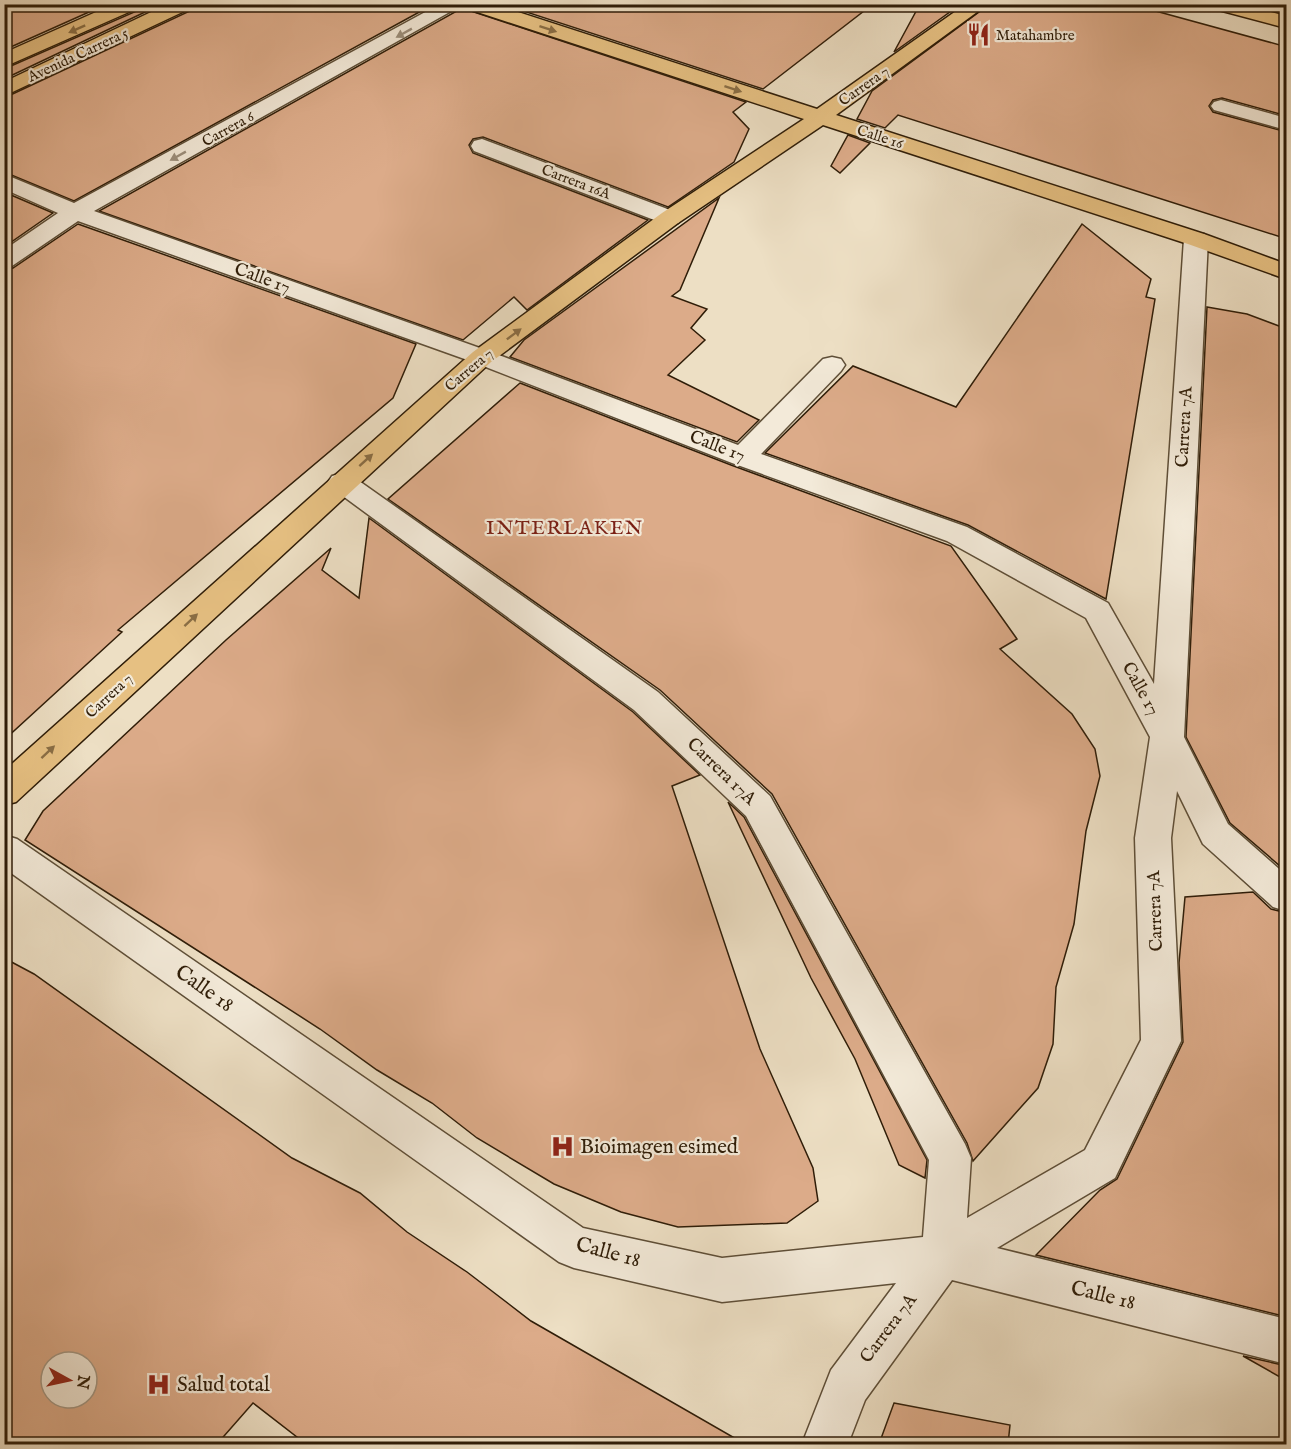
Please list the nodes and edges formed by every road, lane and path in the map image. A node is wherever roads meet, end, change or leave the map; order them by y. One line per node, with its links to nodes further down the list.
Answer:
1 (130, 4): 8 (main road, Avenida Carrera 5, one-way to 8)
2 (184, 4): 9 (main road, Avenida Carrera 5)
3 (455, 4): 15 (street, Carrera 6, one-way to 15)
4 (472, 4): 11 (main road, Calle 16, one-way to 11)
5 (979, 4): 11 (main road, Carrera 7)
6 (1218, 4): 7 (main road)
7 (1287, 22)
8 (4, 61)
9 (4, 90)
10 (1221, 106): 12 (street)
11 (820, 117): 16 (main road, Carrera 7); 17 (main road, Calle 16)
12 (1287, 124)
13 (482, 146): 16 (street, Carrera 16A)
14 (4, 181): 15 (street, Calle 17)
15 (75, 212): 18 (street, Carrera 6); 20 (street, Calle 17)
16 (670, 218): 20 (main road, Carrera 7, one-way to 16)
17 (1196, 239): 19 (main road, Calle 16); 24 (street, Carrera 7A)
18 (4, 261)
19 (1287, 272)
20 (482, 357): 22 (street, Calle 17); 23 (main road, Carrera 7, one-way to 20)
21 (832, 365): 22 (street)
22 (742, 457): 24 (street, Calle 17)
23 (342, 482): 25 (main road, Carrera 7, one-way to 23); 28 (street, Carrera 17A)
24 (1167, 737): 27 (street, Calle 17); 28 (street, Carrera 7A)
25 (4, 792)
26 (4, 849): 28 (street, Calle 18)
27 (1287, 896)
28 (943, 1256): 29 (street, Calle 18); 30 (street, Carrera 7A)
29 (1287, 1342)
30 (825, 1444)

